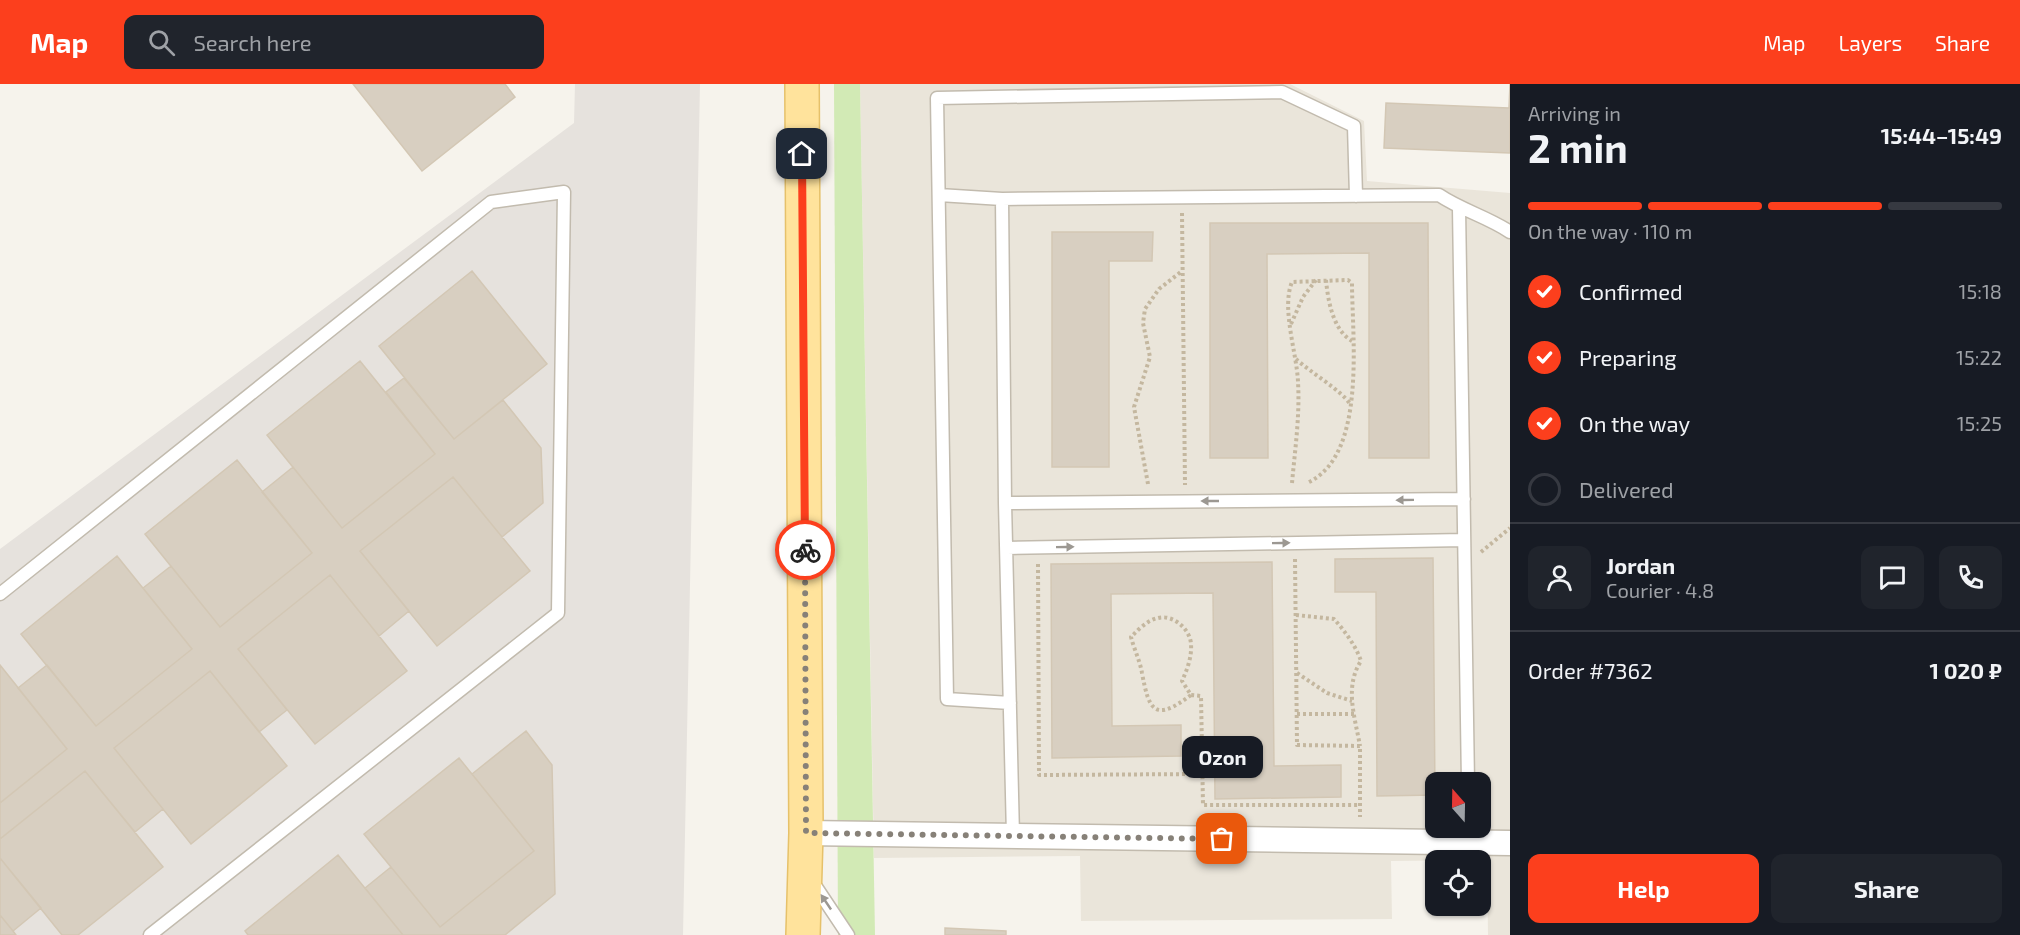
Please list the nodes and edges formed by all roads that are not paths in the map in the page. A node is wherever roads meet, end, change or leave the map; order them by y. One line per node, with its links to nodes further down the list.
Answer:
1 (802, 84): 14 (main road)
2 (939, 195): 3 (lane); 4 (lane); 12 (lane)
3 (1356, 196): 4 (lane); 5 (lane)
4 (1002, 199): 8 (lane)
5 (1459, 208): 6 (lane); 7 (lane)
6 (1510, 232)
7 (1464, 499): 8 (lane, one-way to 8); 9 (lane)
8 (1005, 503): 10 (lane)
9 (1464, 540): 10 (lane, one-way to 9); 13 (lane)
10 (1006, 548): 12 (lane)
11 (0, 594): 20 (lane)
12 (1010, 703): 15 (lane)
13 (1468, 772)
14 (806, 833): 15 (street); 19 (main road)
15 (1013, 836): 16 (street)
16 (1425, 836)
17 (1481, 838): 18 (street)
18 (1510, 843)
19 (804, 868): 21 (main road); 22 (lane, one-way to 19)
20 (150, 935)
21 (803, 935)
22 (848, 935)

